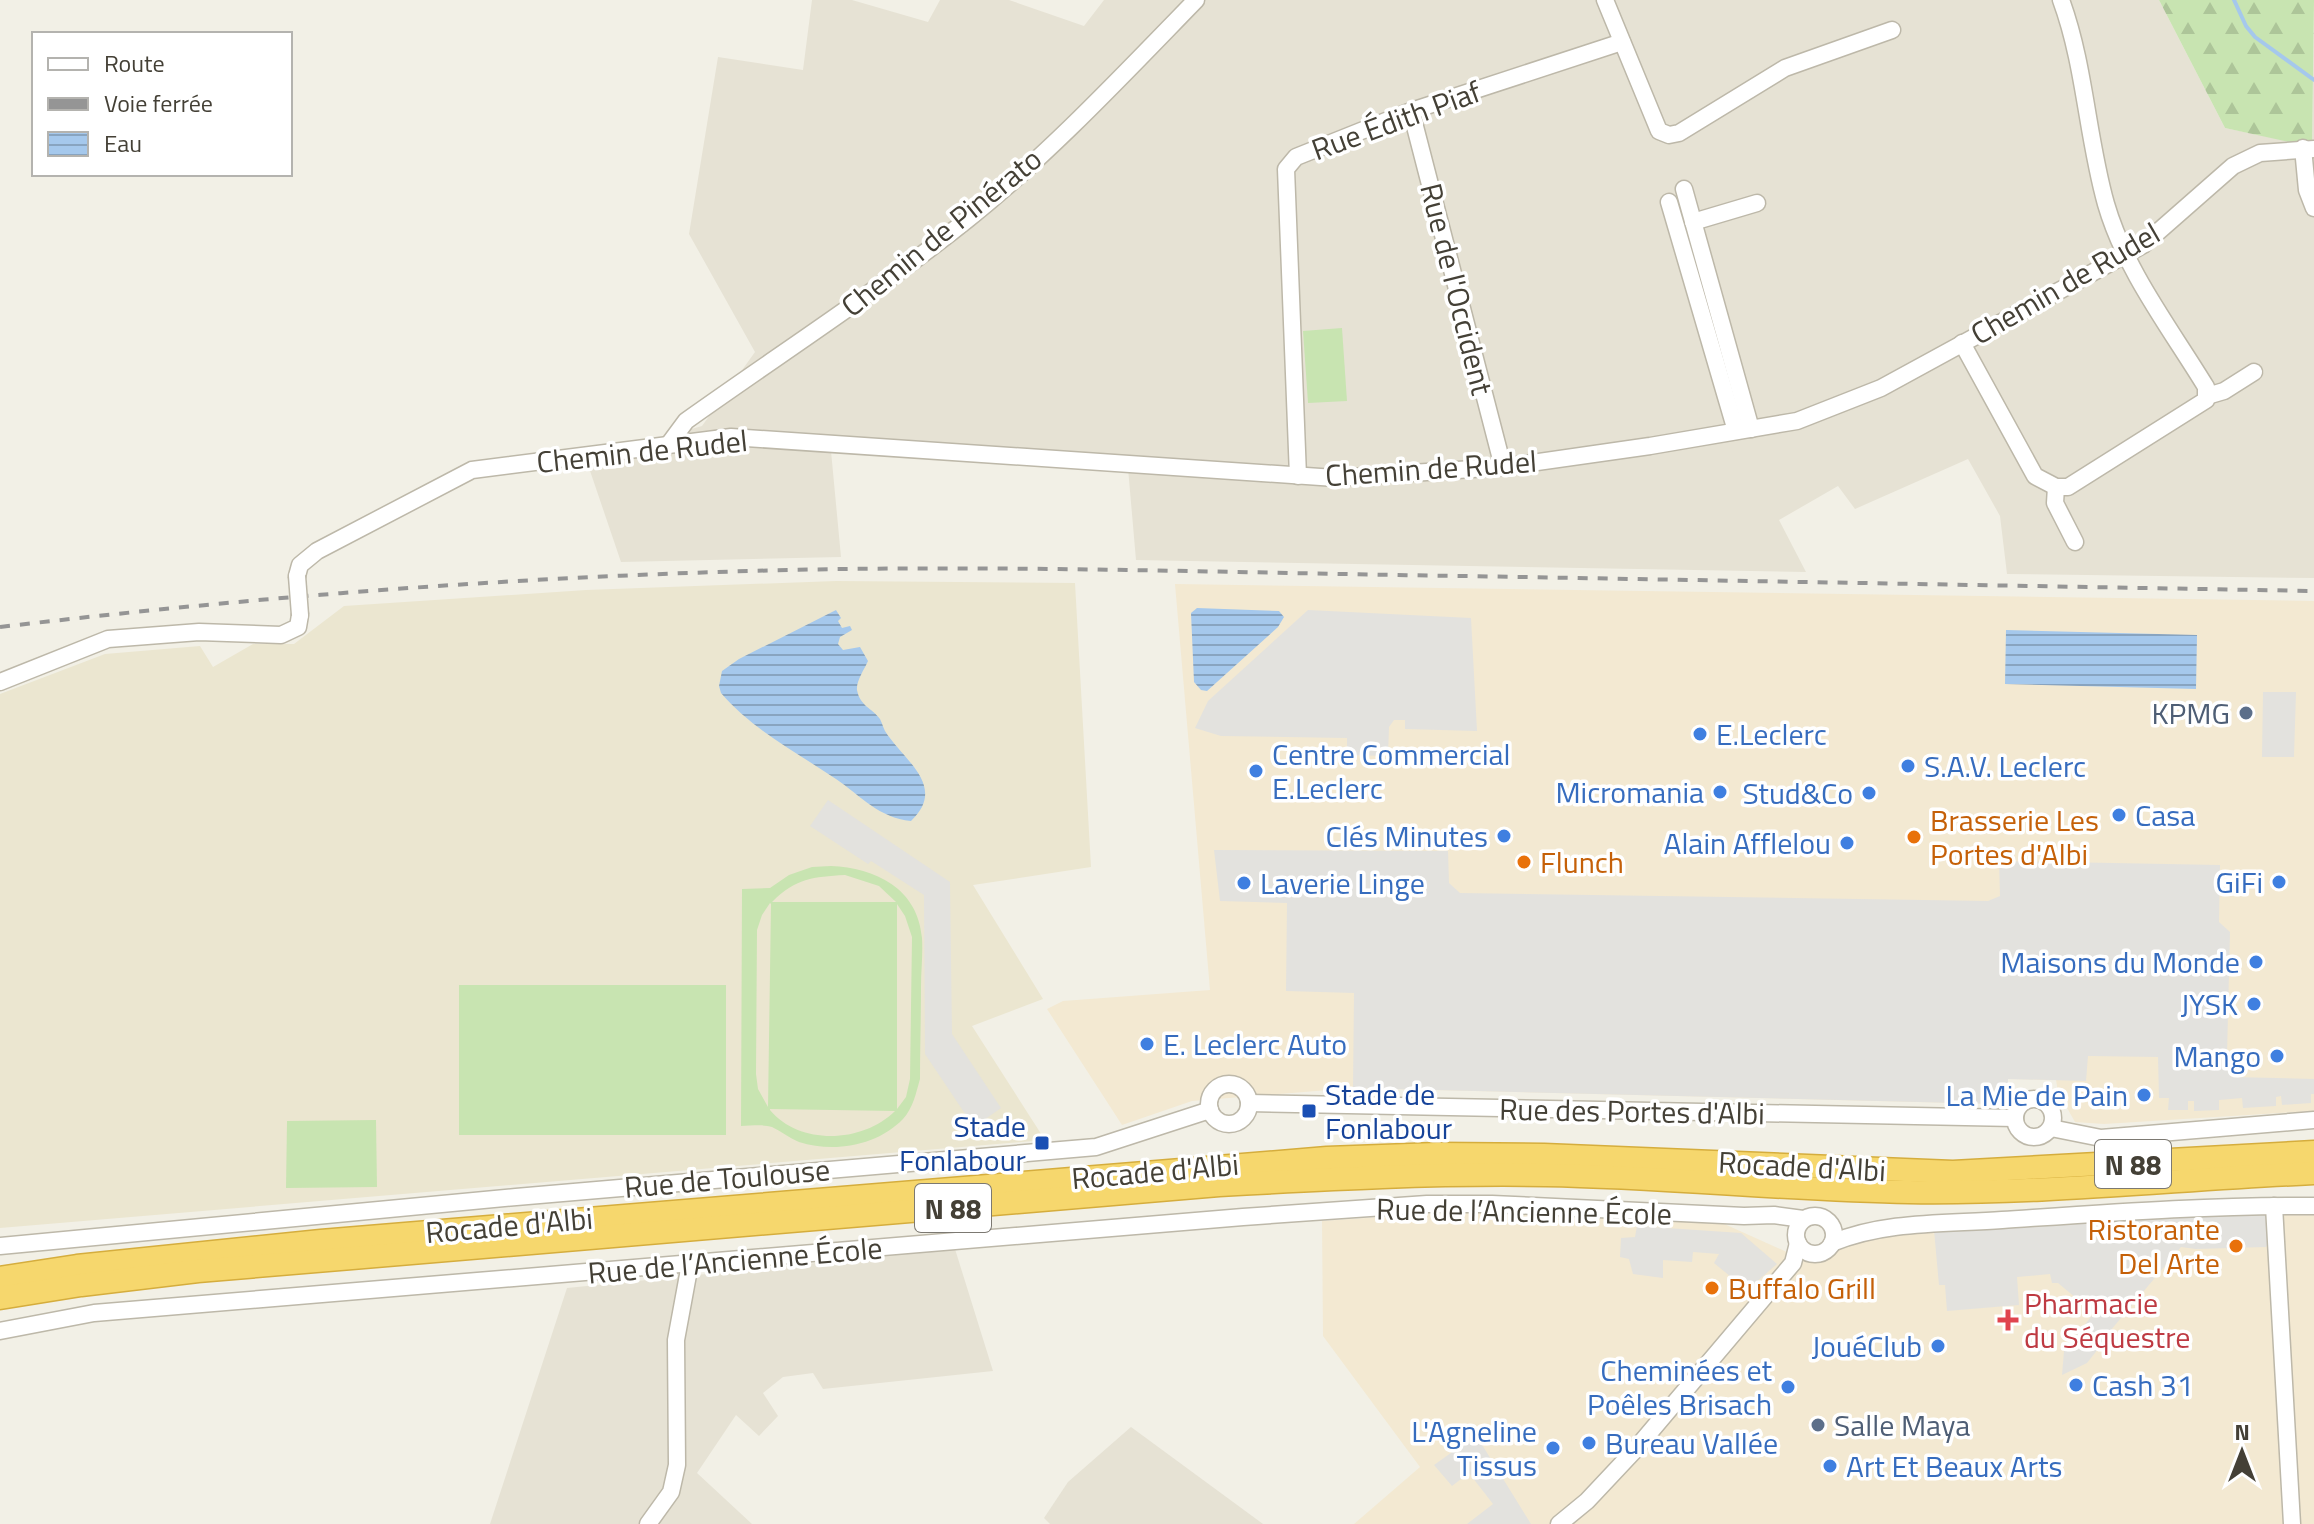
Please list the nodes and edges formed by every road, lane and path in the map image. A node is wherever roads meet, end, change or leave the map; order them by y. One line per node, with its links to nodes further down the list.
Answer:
1 (1196, 0): 18 (street, Chemin de Pinérato)
2 (1605, 0): 5 (street)
3 (2061, 0): 13 (street)
4 (1892, 30): 5 (street)
5 (1622, 42): 6 (street, Rue Édith Piaf)
6 (1411, 111): 19 (street, Rue de l'Occident); 20 (street, Rue Édith Piaf)
7 (2308, 148): 11 (street); 13 (street, Chemin de Rudel)
8 (1684, 189): 12 (street)
9 (1669, 202): 17 (street)
10 (1757, 203): 12 (street)
11 (2314, 208)
12 (1693, 222): 17 (street)
13 (2124, 254): 14 (street, Chemin de Rudel); 16 (street)
14 (1962, 343): 17 (street, Chemin de Rudel); 21 (street)
15 (2254, 372): 16 (street)
16 (2207, 396): 21 (street)
17 (1744, 430): 19 (street, Chemin de Rudel)
18 (669, 444): 20 (street, Chemin de Rudel); 23 (street, Chemin de Rudel, bridge)
19 (1503, 467): 20 (street, Chemin de Rudel)
20 (1298, 476)
21 (2056, 487): 22 (street)
22 (2075, 542)
23 (0, 682)
24 (1249, 1103): 25 (street); 25 (street); 26 (street, Rue des Portes d'Albi)
25 (1210, 1110): 41 (street, Rue de Toulouse)
26 (2015, 1118): 28 (street); 28 (street)
27 (2314, 1120): 28 (street)
28 (2051, 1128)
29 (2314, 1143): 31 (highway)
30 (2314, 1152): 31 (highway, Rocade d'Albi / N 88)
31 (1953, 1172): 45 (highway, Rocade d'Albi / N 88)
32 (2314, 1175): 46 (highway, Rocade d'Albi / N 88)
33 (2274, 1206): 34 (street); 38 (street); 50 (street)
34 (2314, 1206)
35 (1759, 1217): 36 (street, Rue de l’Ancienne École); 39 (street); 44 (street, Rue de l’Ancienne École)
36 (1803, 1219): 37 (street); 39 (street)
37 (1826, 1219): 38 (street); 40 (street)
38 (1876, 1230): 40 (street)
39 (1797, 1240): 42 (street); 43 (street)
40 (1832, 1243): 42 (street)
41 (0, 1246)
42 (1813, 1254): 43 (street)
43 (1793, 1263): 49 (street)
44 (690, 1264): 47 (street, Rue de l’Ancienne École); 48 (street)
45 (0, 1278)
46 (0, 1298)
47 (0, 1331)
48 (648, 1524)
49 (1559, 1524)
50 (2292, 1524)

